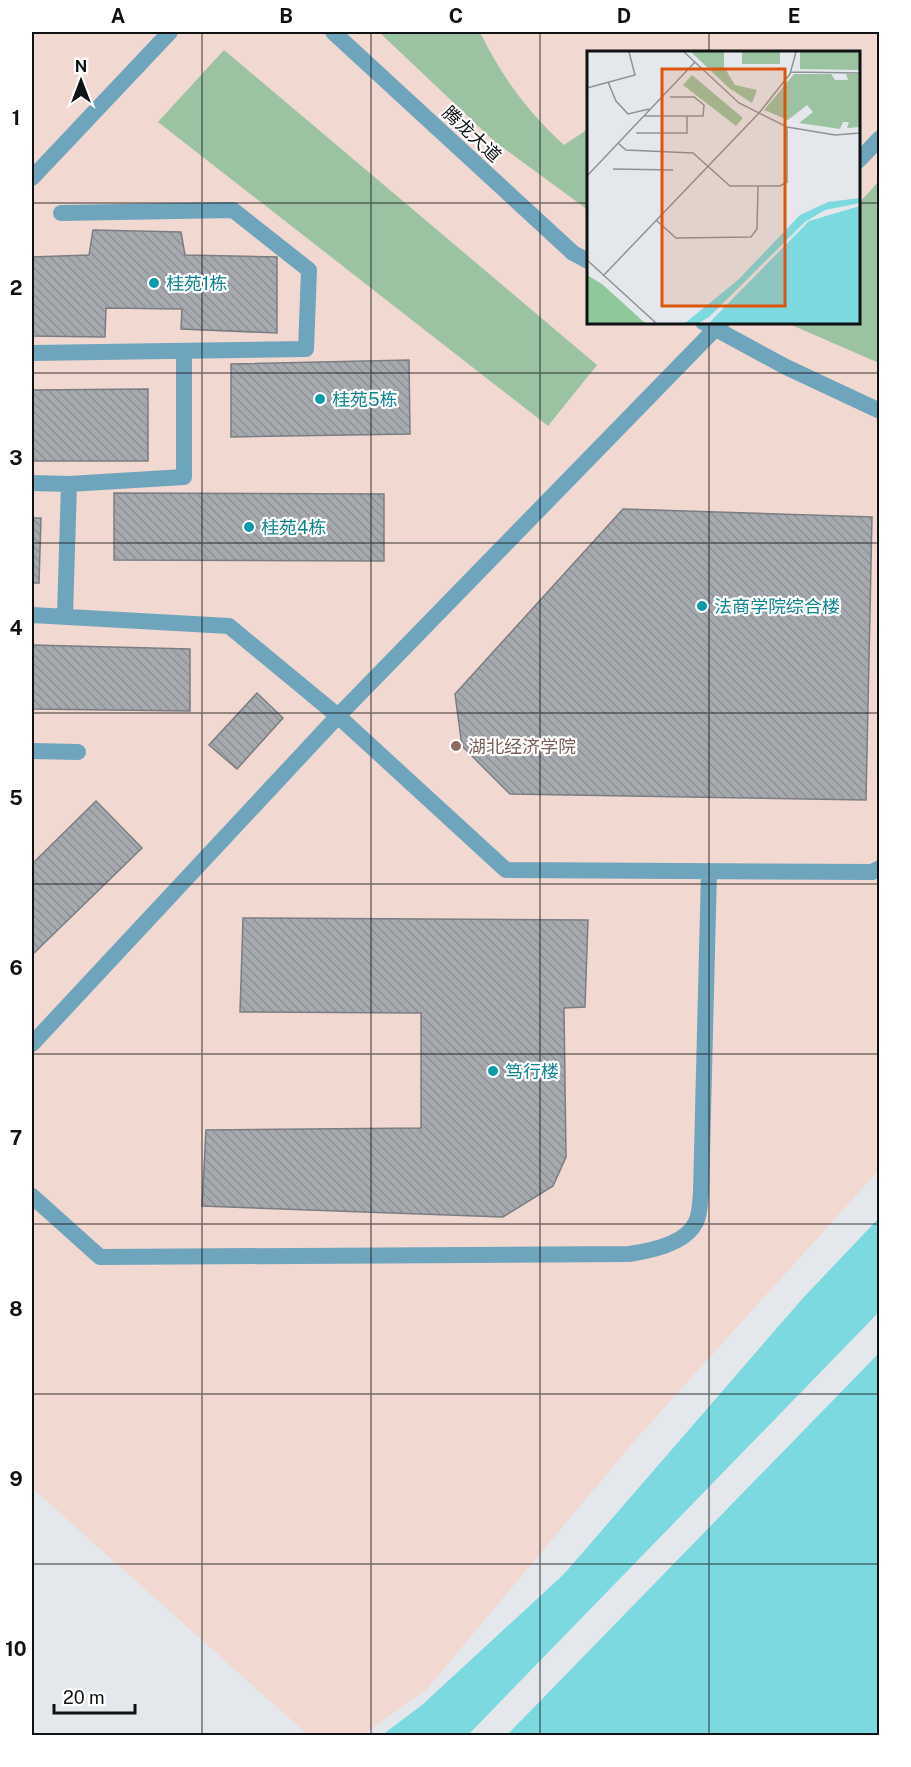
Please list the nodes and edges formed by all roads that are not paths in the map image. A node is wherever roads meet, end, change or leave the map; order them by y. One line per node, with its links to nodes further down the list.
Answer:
1 (170, 32): 5 (street)
2 (333, 32): 7 (street, 腾龙大道)
3 (879, 138): 4 (street)
4 (860, 158)
5 (32, 178)
6 (60, 213): 10 (street)
7 (587, 260)
8 (714, 325): 11 (street); 16 (street)
9 (32, 353): 10 (street)
10 (184, 353): 13 (street)
11 (879, 411)
12 (32, 483): 13 (street)
13 (69, 484): 15 (street)
14 (32, 615): 15 (street)
15 (65, 615): 16 (street)
16 (338, 716): 20 (street); 21 (street)
17 (32, 751): 18 (street)
18 (78, 752)
19 (879, 868): 20 (street)
20 (709, 871): 22 (street)
21 (32, 1044)
22 (32, 1196)

